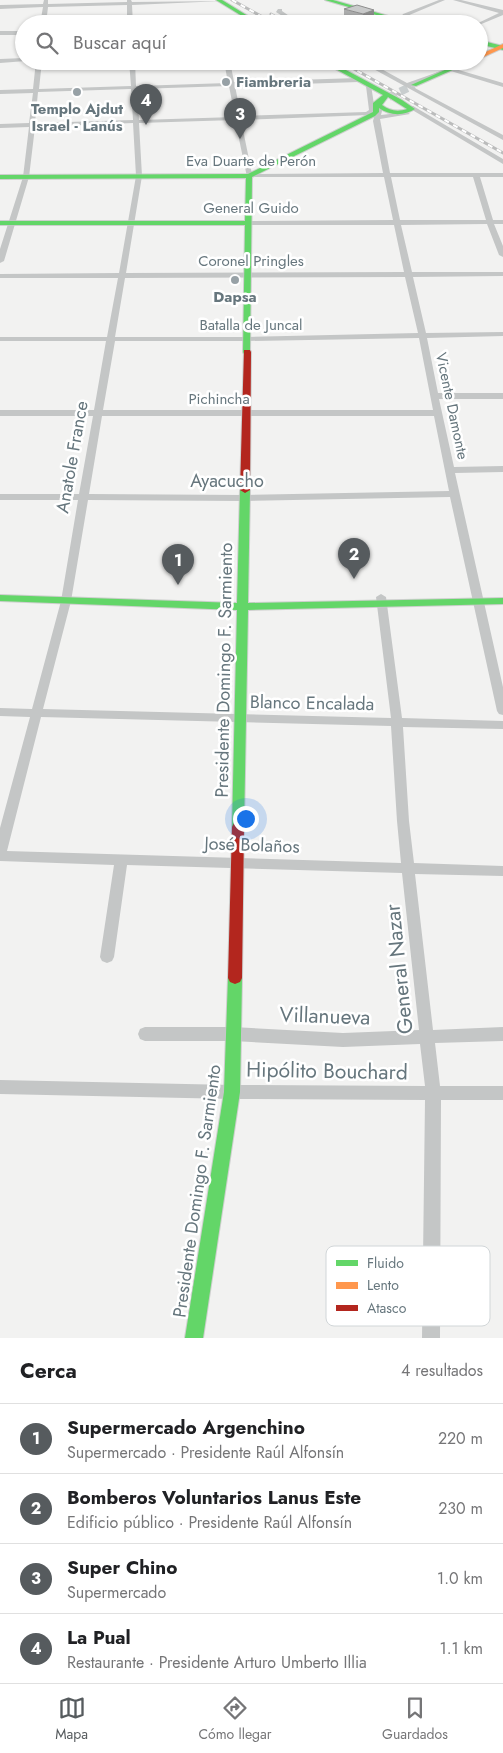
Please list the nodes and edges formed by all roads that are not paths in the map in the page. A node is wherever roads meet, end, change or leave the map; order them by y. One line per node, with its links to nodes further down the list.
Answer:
1 (219, 0): 6 (street); 12 (main road)
2 (327, 0): 14 (main road)
3 (340, 0): 15 (main road)
4 (443, 0): 16 (street)
5 (455, 0): 10 (street)
6 (129, 2): 7 (street); 11 (street)
7 (45, 3): 8 (street)
8 (0, 7)
9 (280, 10): 13 (street)
10 (503, 13): 17 (street)
11 (130, 15)
12 (244, 15)
13 (284, 15)
14 (383, 15)
15 (386, 15)
16 (412, 15)
17 (488, 20)
18 (15, 32): 19 (street)
19 (0, 33)
20 (488, 41): 22 (main road)
21 (488, 44): 22 (main road)
22 (502, 46): 23 (main road)
23 (488, 53)
24 (15, 60): 25 (street)
25 (0, 61)
26 (38, 70): 37 (street)
27 (132, 70): 36 (street, Anatole France)
28 (229, 70): 33 (street, Presidente Domingo F. Sarmiento)
29 (340, 70): 32 (main road)
30 (379, 70): 35 (street)
31 (451, 70): 34 (street); 35 (main road)
32 (364, 83): 33 (street); 39 (main road); 40 (street, Vicente Damonte)
33 (232, 85): 36 (street); 42 (street, Presidente Domingo F. Sarmiento)
34 (503, 85)
35 (410, 86): 47 (street)
36 (133, 88): 37 (street); 43 (street, Anatole France)
37 (36, 91): 38 (street); 44 (street)
38 (0, 92)
39 (411, 107): 40 (main road); 41 (street)
40 (374, 111): 41 (street); 42 (street); 53 (main road); 54 (street, Vicente Damonte)
41 (428, 117): 49 (street)
42 (239, 119): 43 (street); 53 (street, Presidente Domingo F. Sarmiento)
43 (135, 122): 44 (street); 52 (street, Anatole France)
44 (33, 125): 45 (street); 56 (street)
45 (0, 126)
46 (503, 129): 47 (street)
47 (494, 134): 48 (street)
48 (503, 138)
49 (503, 162)
50 (476, 175): 51 (street, Eva Duarte de Perón); 54 (street, Eva Duarte de Perón); 58 (street)
51 (503, 175)
52 (139, 176): 53 (main road, Eva Duarte de Perón); 56 (main road, Eva Duarte de Perón); 60 (street, Anatole France)
53 (249, 176): 54 (street, Eva Duarte de Perón); 61 (main road, Presidente Domingo F. Sarmiento)
54 (386, 176): 57 (street, Vicente Damonte)
55 (0, 177): 56 (main road, Eva Duarte de Perón)
56 (26, 177): 62 (street)
57 (396, 222): 58 (street, General Guido); 61 (street, General Guido); 65 (street, Vicente Damonte)
58 (490, 222): 59 (street, General Guido); 63 (street)
59 (503, 222)
60 (131, 223): 61 (main road, General Guido); 62 (main road, General Guido); 69 (street, Anatole France)
61 (249, 223): 67 (main road, Presidente Domingo F. Sarmiento)
62 (6, 224): 64 (street)
63 (503, 255)
64 (0, 261)
65 (408, 274): 66 (street, Coronel Pringles); 67 (street, Coronel Pringles); 71 (street, Vicente Damonte)
66 (503, 274)
67 (248, 275): 69 (street, Coronel Pringles); 74 (main road, Presidente Domingo F. Sarmiento)
68 (0, 276): 69 (street, Coronel Pringles)
69 (122, 276): 73 (street, Anatole France)
70 (503, 334): 71 (street, Batalla de Juncal)
71 (422, 336): 74 (street, Batalla de Juncal); 75 (street, Vicente Damonte)
72 (0, 339): 73 (street, Batalla de Juncal)
73 (111, 339): 74 (street, Batalla de Juncal); 80 (street, Anatole France)
74 (247, 339): 78 (main road, Presidente Domingo F. Sarmiento)
75 (434, 396): 76 (street); 79 (street, Vicente Damonte)
76 (503, 396)
77 (0, 413): 80 (street, Pichincha)
78 (246, 413): 79 (street, Pichincha); 80 (street, Pichincha); 86 (main road, Presidente Domingo F. Sarmiento)
79 (438, 413): 82 (street, Vicente Damonte)
80 (97, 414): 85 (street, Anatole France)
81 (503, 469): 82 (street)
82 (450, 470): 83 (street, Vicente Damonte)
83 (455, 494): 86 (street, Ayacucho); 91 (street, Vicente Damonte)
84 (0, 497): 85 (street, Ayacucho)
85 (83, 498): 86 (street, Ayacucho); 89 (street, Anatole France)
86 (244, 498): 94 (main road, Presidente Domingo F. Sarmiento)
87 (0, 591): 89 (main road)
88 (503, 593): 91 (main road)
89 (66, 597): 90 (main road); 94 (main road); 97 (street, Anatole France)
90 (0, 598)
91 (476, 598): 92 (main road); 93 (main road); 96 (street, Vicente Damonte)
92 (381, 601): 94 (main road); 99 (street, General Nazar)
93 (503, 601)
94 (242, 603): 98 (main road, Presidente Domingo F. Sarmiento)
95 (0, 712): 97 (street, Blanco Encalada)
96 (503, 712)
97 (37, 713): 98 (street, Blanco Encalada); 101 (street, Anatole France)
98 (240, 719): 99 (street, Blanco Encalada); 104 (main road, Presidente Domingo F. Sarmiento)
99 (396, 722): 100 (street, Blanco Encalada); 105 (street, General Nazar)
100 (503, 725)
101 (0, 852)
102 (0, 856): 103 (street, José Bolaños)
103 (121, 859): 104 (street, José Bolaños); 107 (street)
104 (237, 862): 105 (street, José Bolaños); 109 (main road, Presidente Domingo F. Sarmiento)
105 (409, 869): 106 (street, José Bolaños); 111 (street, General Nazar)
106 (503, 871)
107 (107, 957)
108 (145, 1034): 109 (street, Villanueva)
109 (234, 1034): 111 (street, Villanueva); 113 (main road, Presidente Domingo F. Sarmiento)
110 (503, 1034): 111 (street, Villanueva)
111 (428, 1038): 114 (street, General Nazar)
112 (0, 1087): 113 (street, Hipólito Bouchard)
113 (232, 1092): 114 (street, Hipólito Bouchard); 117 (main road, Presidente Domingo F. Sarmiento)
114 (433, 1093): 115 (street, Hipólito Bouchard); 116 (street, General Nazar)
115 (503, 1094)
116 (432, 1246)
117 (194, 1338)

